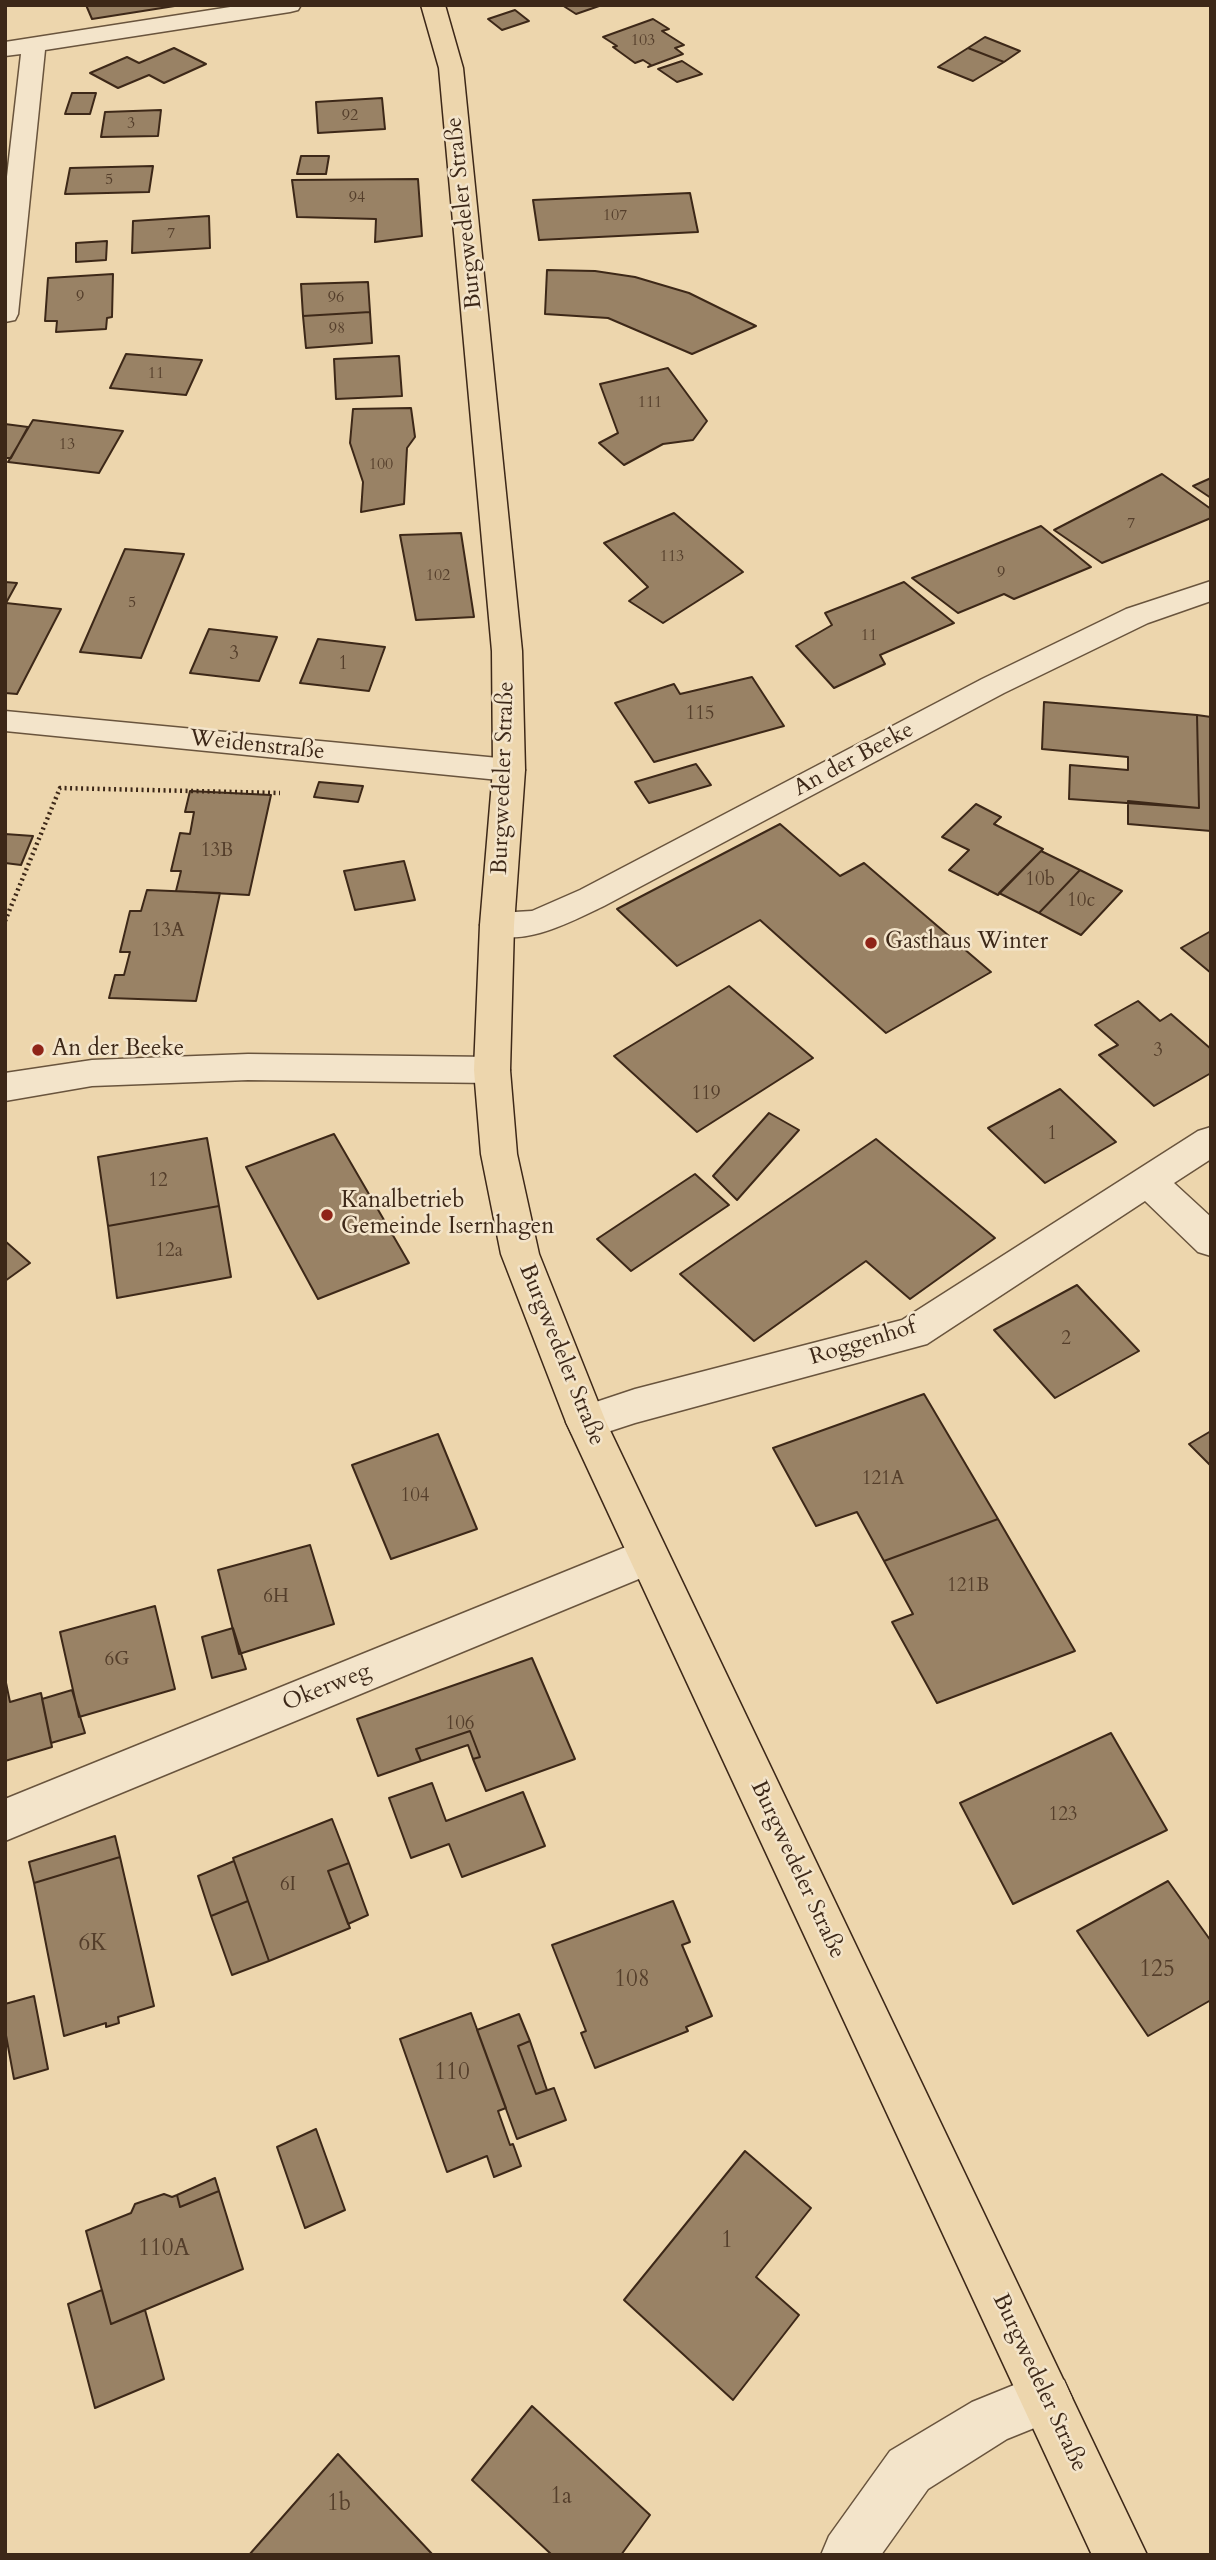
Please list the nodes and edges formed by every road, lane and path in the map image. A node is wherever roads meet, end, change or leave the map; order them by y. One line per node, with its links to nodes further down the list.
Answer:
1 (290, 5): 3 (street)
2 (433, 5): 9 (main road, Burgwedeler Straße)
3 (34, 46): 4 (street); 5 (street)
4 (5, 49)
5 (5, 314)
6 (1211, 590): 11 (street, An der Beeke)
7 (5, 721): 8 (street, Weidenstraße)
8 (316, 752): 9 (street, Weidenstraße); 10 (path)
9 (509, 771): 11 (main road, Burgwedeler Straße)
10 (5, 921)
11 (497, 925): 12 (main road, Burgwedeler Straße)
12 (492, 1070): 13 (street); 17 (main road, Burgwedeler Straße)
13 (5, 1087)
14 (1211, 1141): 15 (street, Roggenhof)
15 (1148, 1181): 16 (street); 17 (street, Roggenhof)
16 (1211, 1241)
17 (586, 1422): 18 (main road, Burgwedeler Straße)
18 (648, 1556): 19 (street, Okerweg); 20 (main road, Burgwedeler Straße)
19 (5, 1820)
20 (1046, 2398): 21 (street); 22 (main road, Burgwedeler Straße)
21 (848, 2555)
22 (1120, 2555)

